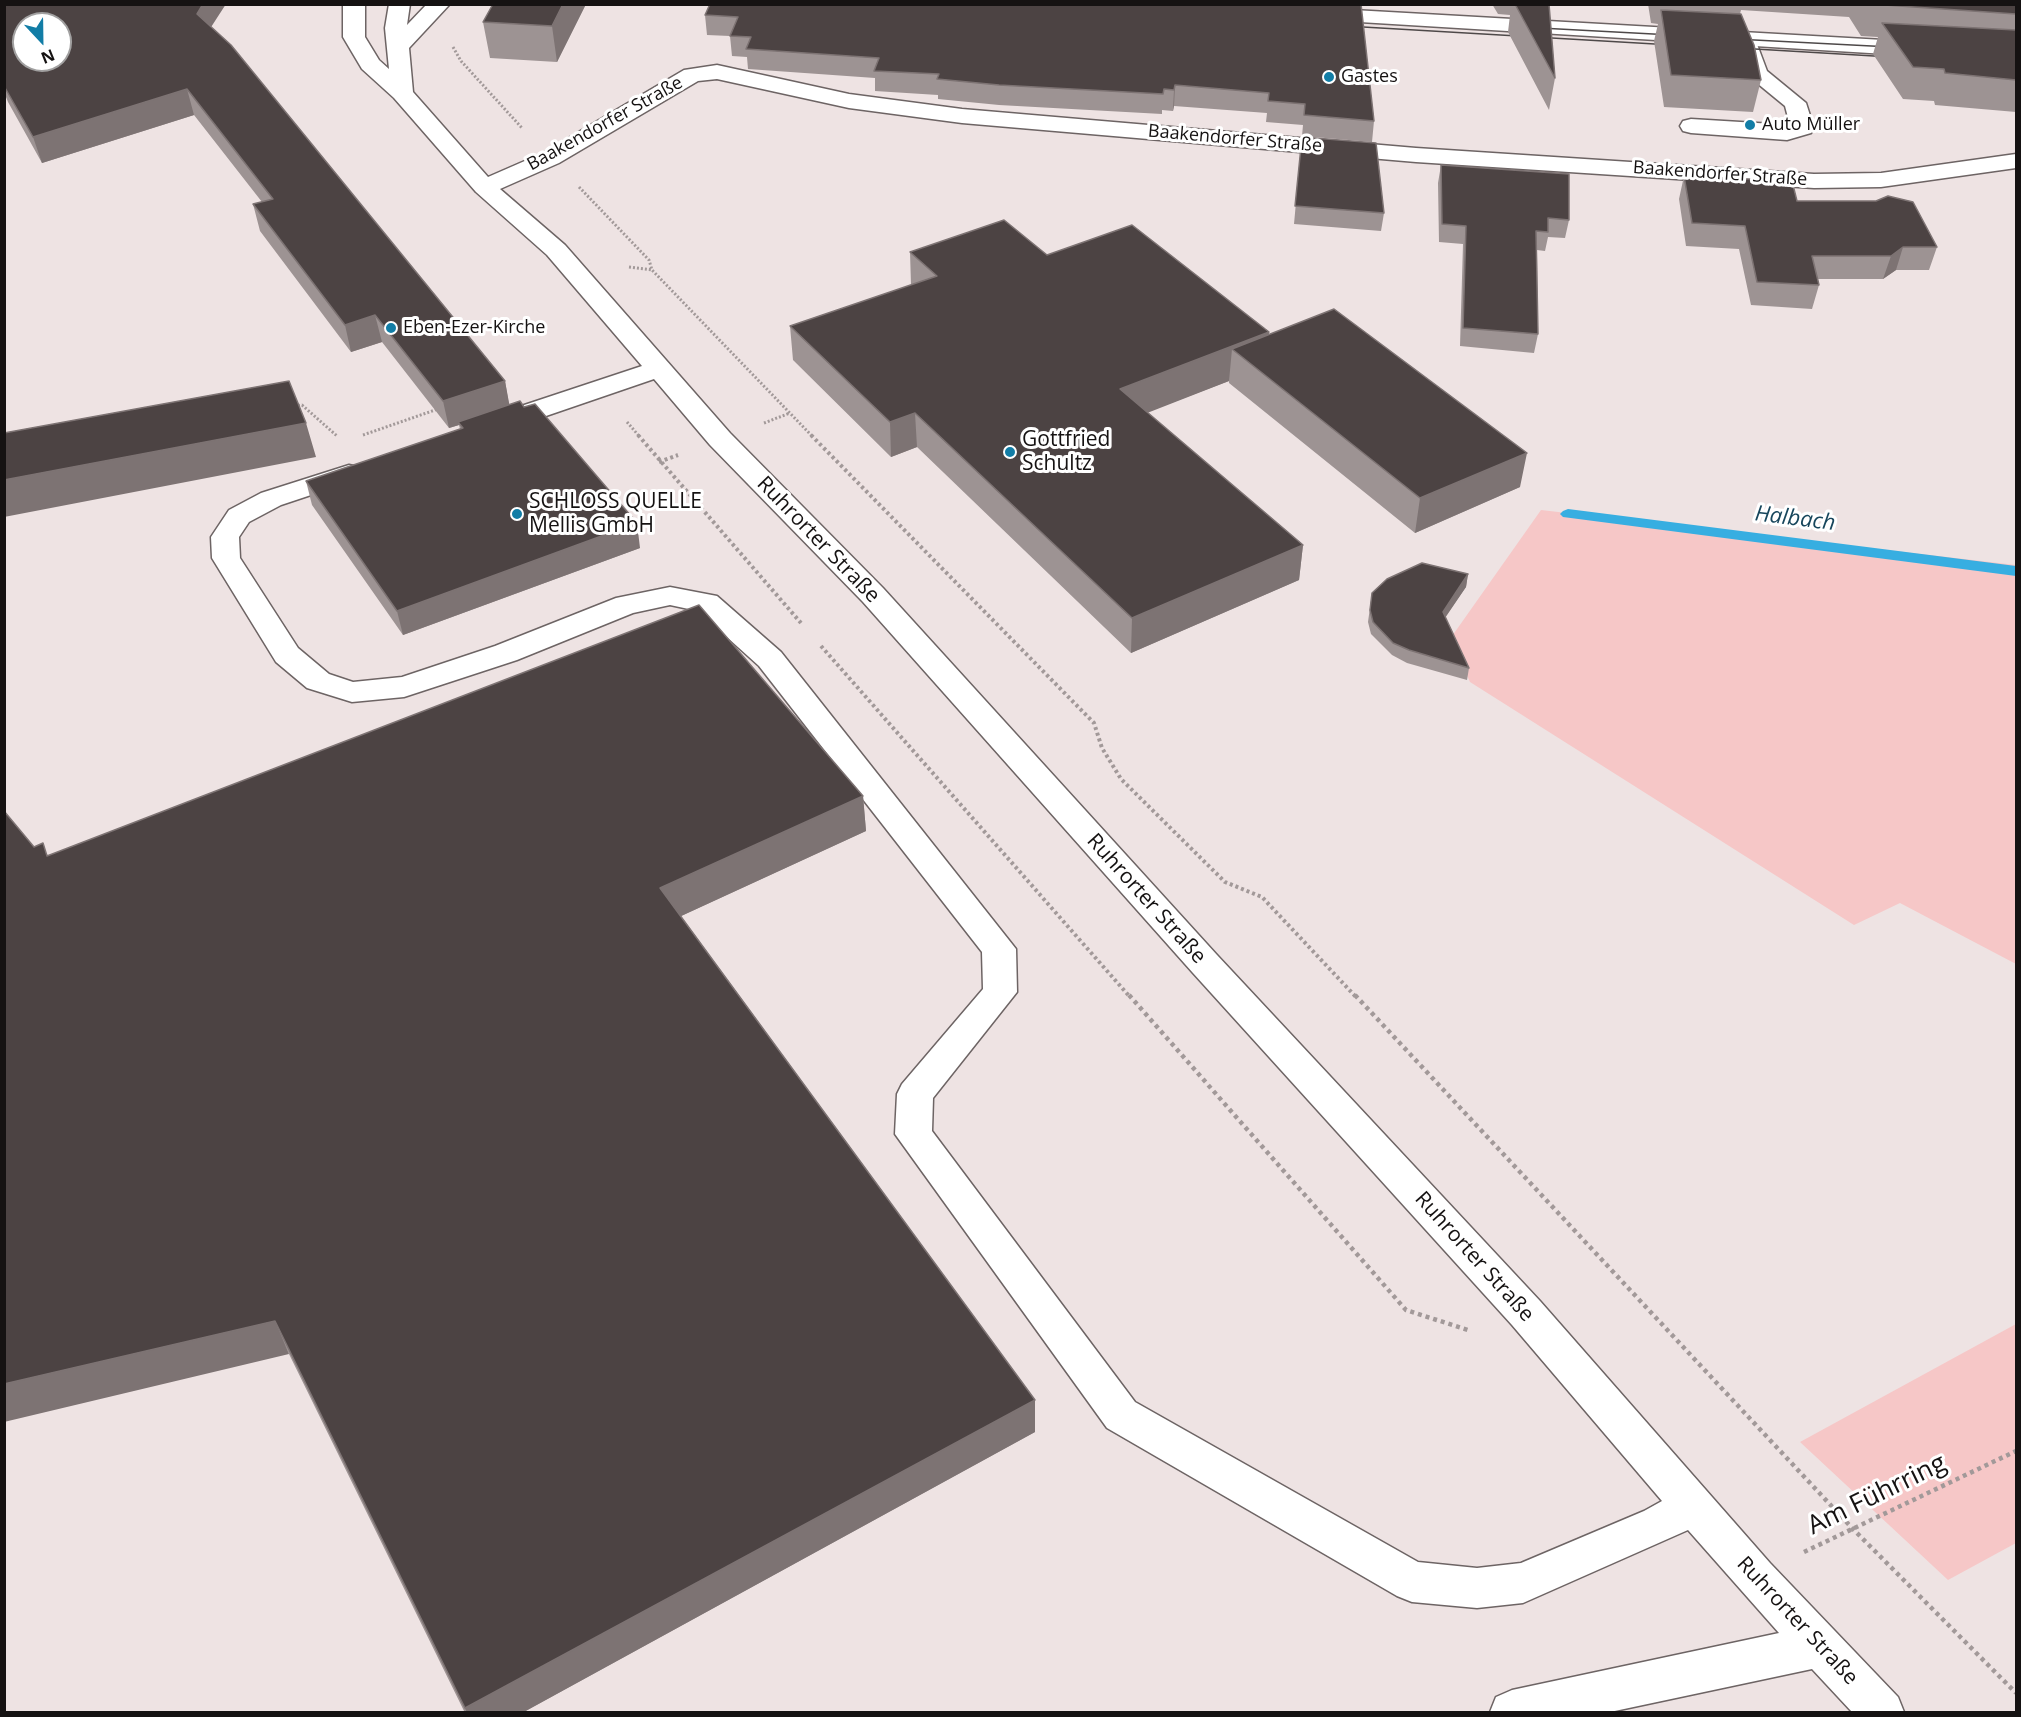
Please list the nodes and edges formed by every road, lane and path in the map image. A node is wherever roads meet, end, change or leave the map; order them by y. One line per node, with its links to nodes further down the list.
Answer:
1 (354, 4): 10 (street, Ruhrorter Straße)
2 (400, 4): 6 (street)
3 (440, 4): 6 (street)
4 (1303, 13): 5 (street)
5 (1744, 39): 7 (street); 11 (street)
6 (398, 46): 10 (street)
7 (1946, 50)
8 (667, 61): 9 (street)
9 (692, 75): 12 (street, Baakendorfer Straße); 13 (street, Baakendorfer Straße)
10 (402, 93): 13 (street, Ruhrorter Straße)
11 (1691, 126)
12 (2016, 161)
13 (484, 187): 15 (street, Ruhrorter Straße)
14 (652, 270): 27 (path)
15 (658, 369): 18 (street); 26 (street, Ruhrorter Straße)
16 (290, 407): 19 (path)
17 (442, 408): 20 (path)
18 (464, 435)
19 (344, 441)
20 (364, 451): 26 (street)
21 (659, 462): 22 (path)
22 (808, 632)
23 (816, 640): 24 (path)
24 (1480, 1334)
25 (2016, 1451): 27 (path, Am Führring)
26 (1693, 1505): 28 (street, Ruhrorter Straße)
27 (1852, 1528): 28 (path, Am Führring); 30 (path)
28 (1755, 1577): 29 (street, Ruhrorter Straße)
29 (1819, 1646): 31 (street); 32 (street, Ruhrorter Straße)
30 (2016, 1693)
31 (1512, 1713)
32 (1882, 1713)

